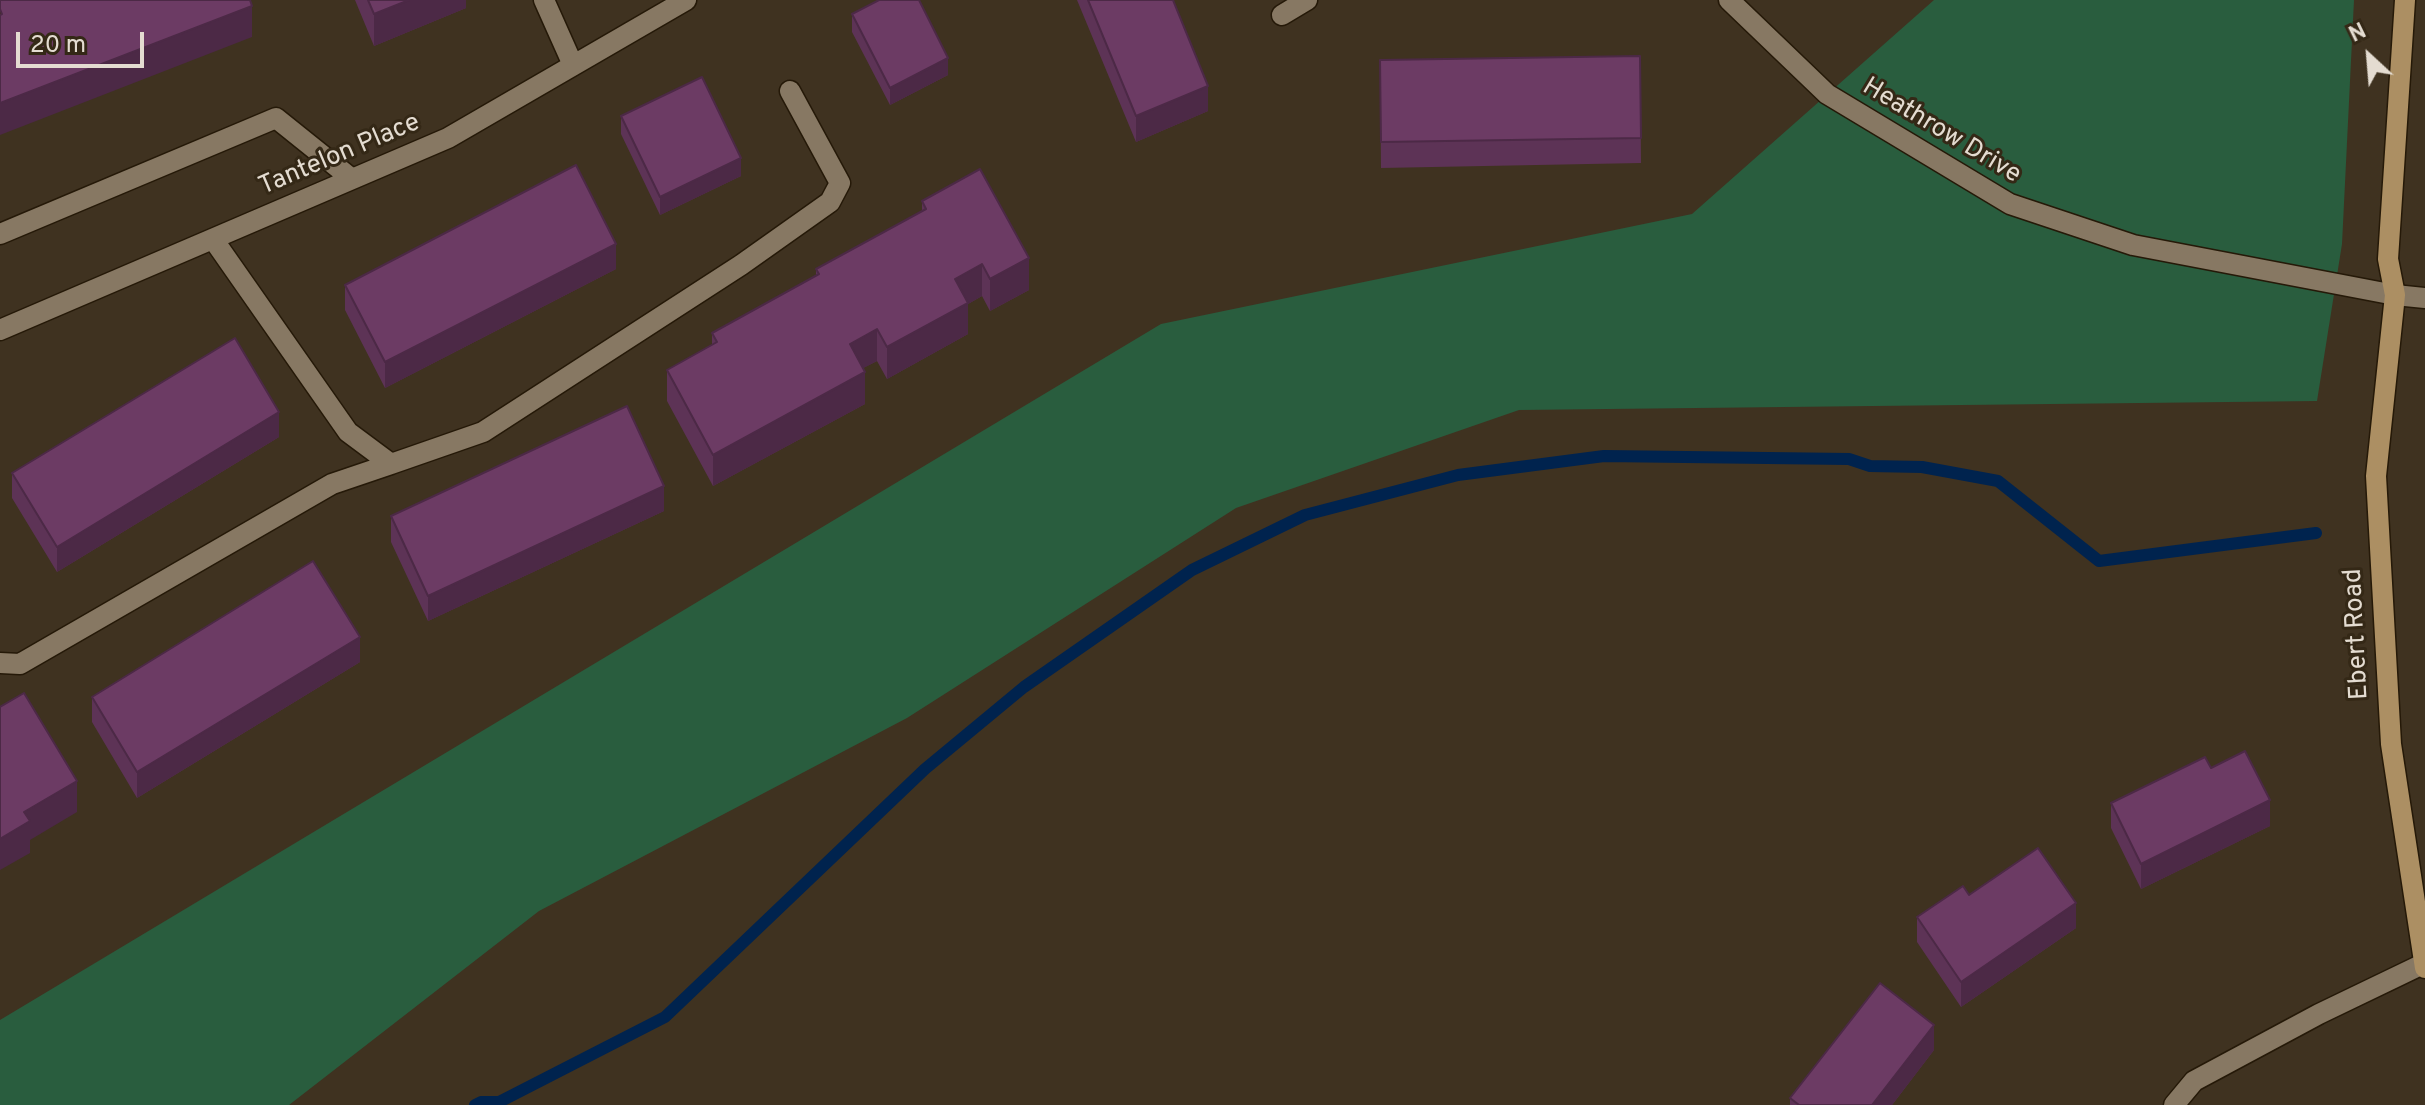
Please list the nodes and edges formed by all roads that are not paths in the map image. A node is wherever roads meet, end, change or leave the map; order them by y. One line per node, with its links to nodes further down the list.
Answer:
1 (544, 0): 7 (street)
2 (686, 0): 7 (street, Tantelon Place)
3 (1307, 0): 6 (street)
4 (1729, 0): 12 (street, Heathrow Drive)
5 (2405, 0): 12 (main road, Ebert Road)
6 (1282, 15)
7 (573, 65): 9 (street, Tantelon Place)
8 (790, 91): 15 (street)
9 (352, 179): 10 (street); 11 (street, Tantelon Place)
10 (0, 234)
11 (213, 239): 14 (street, Tantelon Place); 15 (street)
12 (2395, 295): 13 (street, Heathrow Drive); 17 (main road, Ebert Road)
13 (2425, 298)
14 (0, 330)
15 (391, 464): 16 (street)
16 (0, 663)
17 (2425, 965): 18 (street)
18 (2174, 1105)

